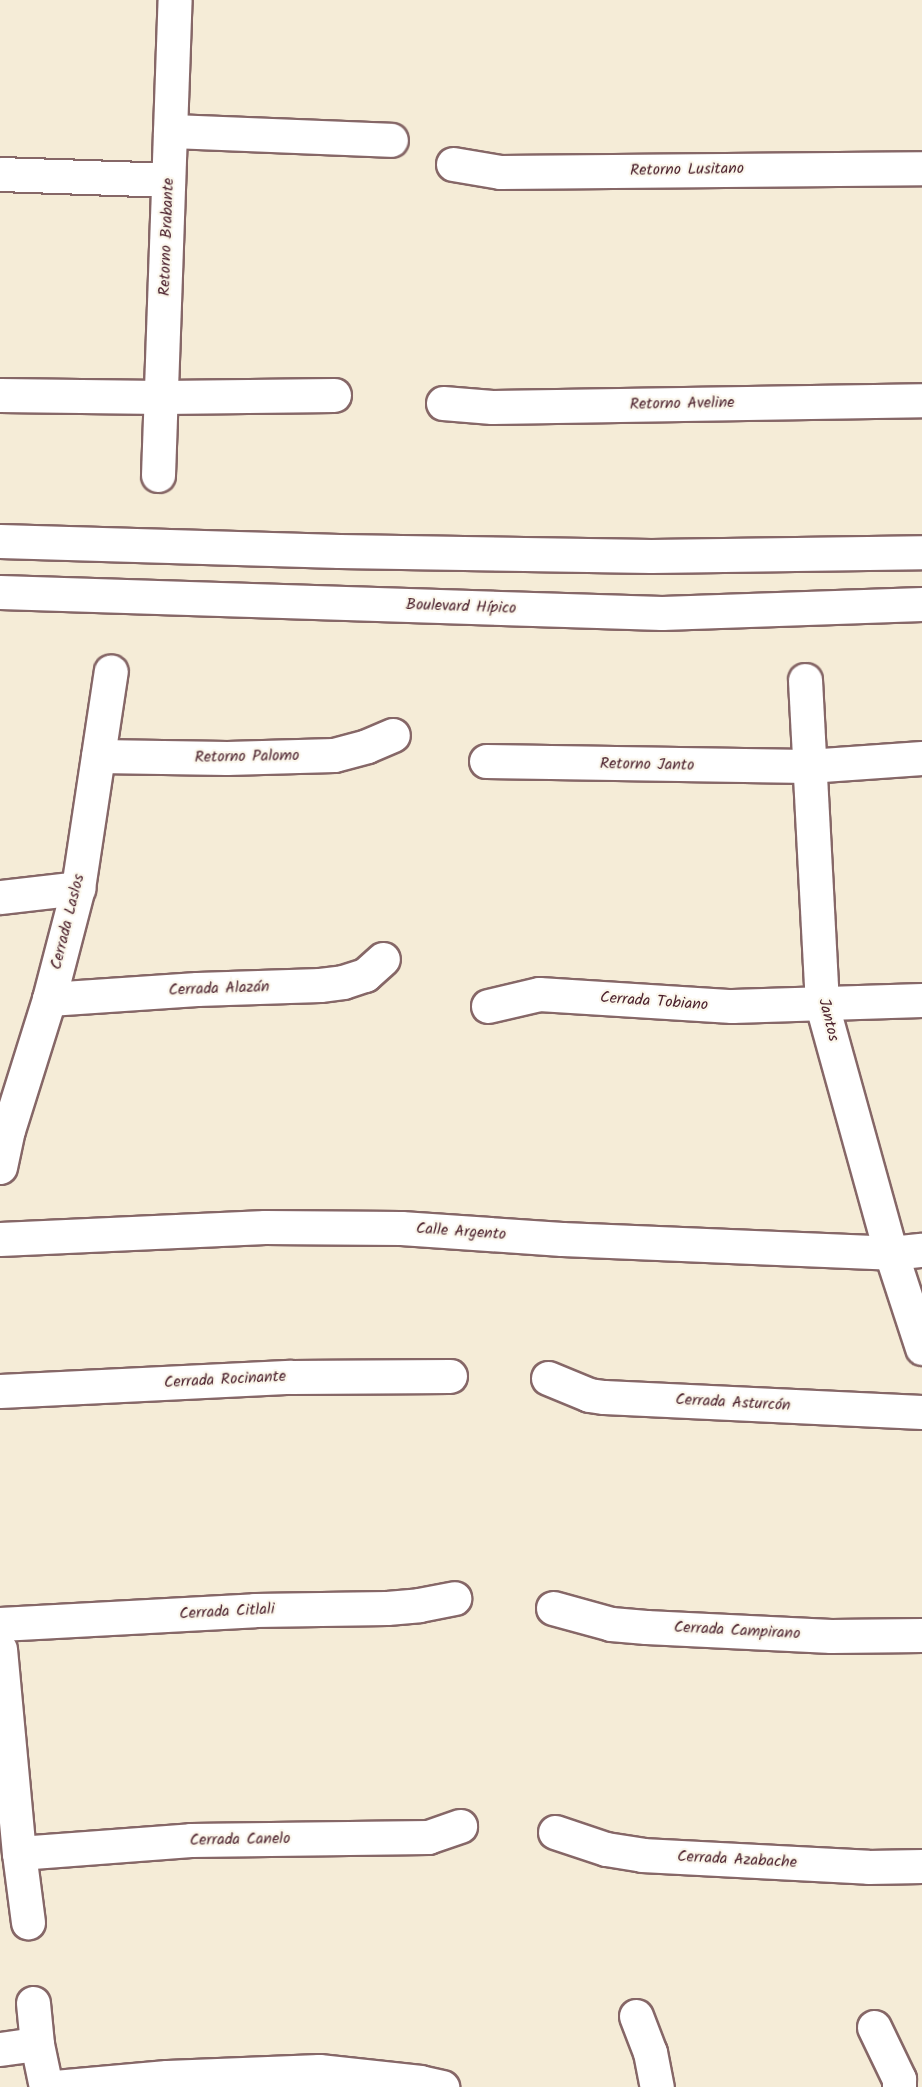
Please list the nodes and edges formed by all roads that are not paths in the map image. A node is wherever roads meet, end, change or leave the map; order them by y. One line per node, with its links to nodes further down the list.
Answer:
1 (175, 0): 2 (street, Retorno Brabante)
2 (170, 130): 3 (street); 7 (street, Retorno Brabante)
3 (391, 140)
4 (453, 164): 5 (street, Retorno Lusitano)
5 (922, 168)
6 (0, 174): 7 (street)
7 (168, 180): 10 (street, Retorno Brabante)
8 (0, 395): 10 (street)
9 (334, 395): 10 (street)
10 (162, 397): 13 (street, Retorno Brabante)
11 (922, 400): 12 (street, Retorno Aveline)
12 (443, 403)
13 (158, 475)
14 (0, 541): 15 (street)
15 (189, 546): 16 (street); 18 (street)
16 (922, 552)
17 (0, 592): 18 (street, Boulevard Hípico)
18 (189, 597): 19 (street, Boulevard Hípico)
19 (922, 604)
20 (111, 671): 23 (street, Cerrada Laslos)
21 (805, 680): 26 (street, Jantos)
22 (393, 735): 23 (street, Retorno Palomo)
23 (98, 756): 27 (street, Cerrada Laslos)
24 (922, 758): 26 (street, Retorno Janto)
25 (486, 761): 26 (street, Retorno Janto)
26 (808, 766): 32 (street, Jantos)
27 (78, 888): 28 (street); 30 (street, Cerrada Laslos)
28 (0, 897)
29 (383, 959): 30 (street, Cerrada Alazán)
30 (49, 999): 34 (street, Cerrada Laslos)
31 (922, 1000): 32 (street, Cerrada Tobiano)
32 (822, 1005): 33 (street, Cerrada Tobiano); 37 (street, Jantos)
33 (488, 1006)
34 (4, 1130): 35 (street, Cerrada Laslos)
35 (0, 1167)
36 (0, 1239): 37 (street, Calle Argento)
37 (907, 1251): 38 (street, Jantos)
38 (922, 1348)
39 (450, 1376): 41 (street, Cerrada Rocinante)
40 (548, 1378): 42 (street, Cerrada Asturcón)
41 (0, 1391)
42 (922, 1412)
43 (454, 1598): 45 (street, Cerrada Citlali)
44 (554, 1608): 46 (street, Cerrada Campirano)
45 (0, 1624)
46 (922, 1635)
47 (0, 1649): 48 (street)
48 (8, 1821): 51 (street)
49 (460, 1826): 51 (street, Cerrada Canelo)
50 (555, 1832): 52 (street, Cerrada Azabache)
51 (19, 1853): 53 (street)
52 (922, 1866)
53 (28, 1922)
54 (33, 2003): 57 (street)
55 (636, 2016): 62 (street)
56 (874, 2027): 63 (street)
57 (37, 2044): 58 (street); 59 (street)
58 (0, 2049)
59 (46, 2087)
60 (55, 2087): 61 (street)
61 (442, 2087)
62 (657, 2087)
63 (899, 2087)

